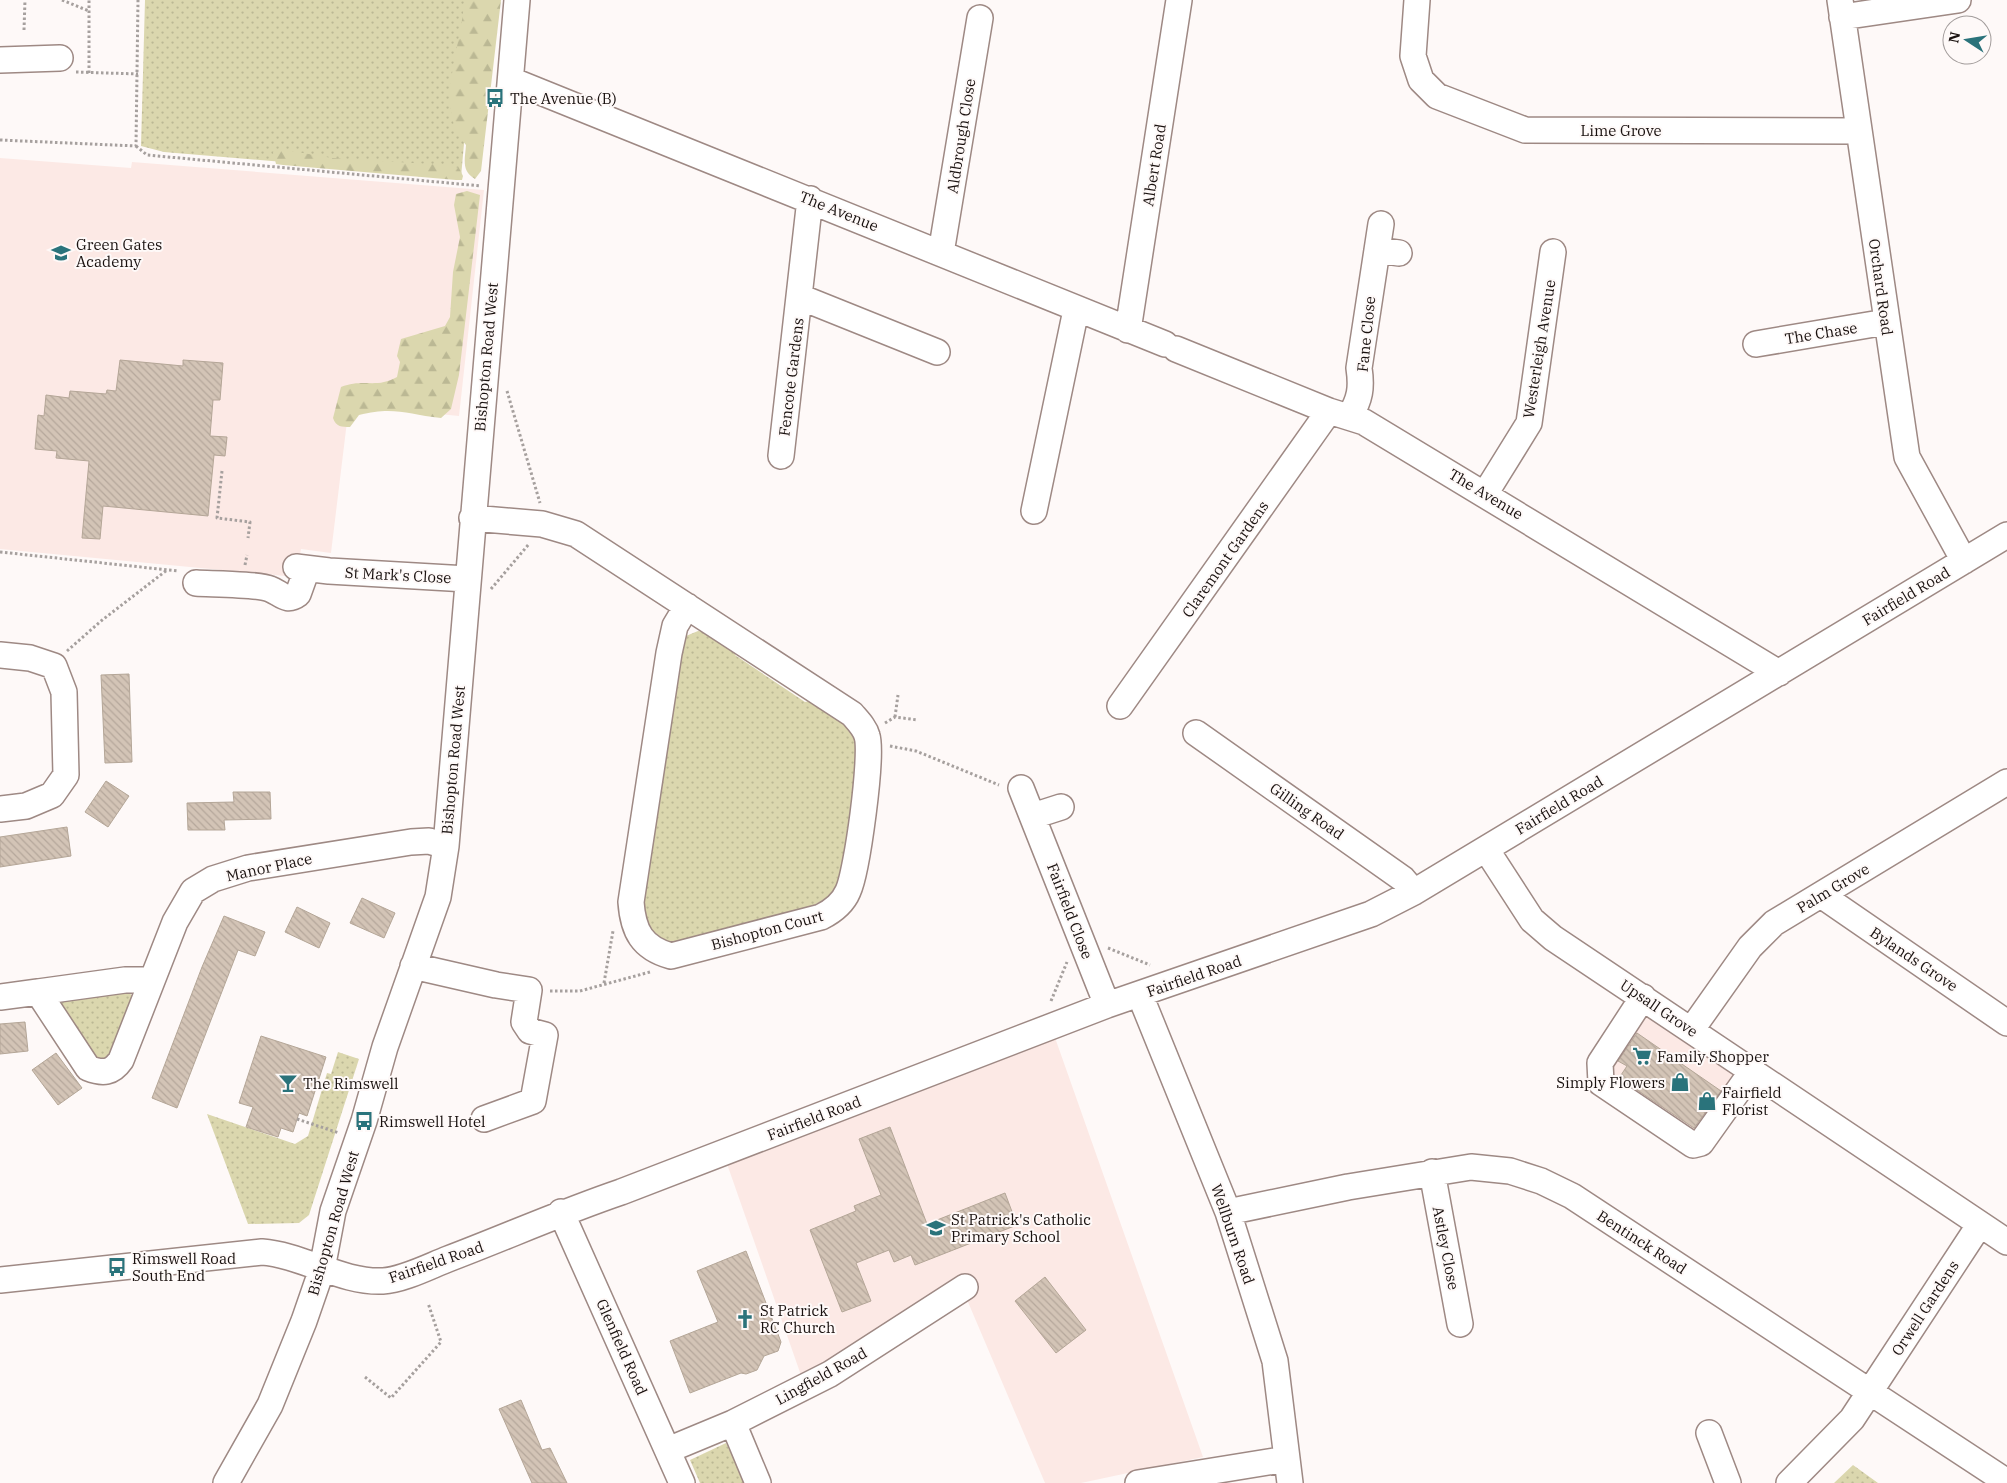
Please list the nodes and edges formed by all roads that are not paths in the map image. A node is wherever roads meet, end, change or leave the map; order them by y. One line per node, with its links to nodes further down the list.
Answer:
1 (517, 0): 9 (street, Bishopton Road West)
2 (1179, 0): 18 (street, Albert Road)
3 (1417, 0): 10 (street, Lime Grove)
4 (1958, 0): 5 (street)
5 (1841, 8): 10 (street, Orchard Road)
6 (980, 18): 14 (street, Aldbrough Close)
7 (60, 58): 8 (street)
8 (0, 60)
9 (511, 80): 11 (street, The Avenue); 25 (street, Bishopton Road West)
10 (1859, 131): 17 (street, Orchard Road)
11 (810, 199): 14 (street, The Avenue); 15 (street, Fencote Gardens)
12 (1381, 224): 21 (street, Fane Close)
13 (1553, 252): 23 (street, Westerleigh Avenue)
14 (941, 253): 16 (street, The Avenue)
15 (800, 297): 20 (street, Fencote Gardens); 22 (street, Fencote Gardens)
16 (1076, 310): 18 (street, The Avenue); 24 (street)
17 (1886, 322): 19 (street, The Chase); 27 (street, Orchard Road)
18 (1128, 330): 21 (street, The Avenue)
19 (1756, 344)
20 (937, 352)
21 (1340, 414): 23 (street, The Avenue); 33 (street, Claremont Gardens)
22 (782, 456)
23 (1485, 494): 32 (street, The Avenue)
24 (1034, 511)
25 (472, 518): 29 (street, Bishopton Road West); 30 (street, Bishopton Court)
26 (2007, 535): 27 (street, Fairfield Road)
27 (1964, 561): 32 (street, Fairfield Road)
28 (191, 577): 29 (street, St Mark's Close)
29 (477, 586): 40 (street, Bishopton Road West)
30 (687, 606): 30 (street, Bishopton Court)
31 (0, 655): 38 (street)
32 (1779, 673): 41 (street, Fairfield Road)
33 (1120, 706)
34 (1196, 733): 42 (street, Gilling Road)
35 (2007, 782): 43 (street, Palm Grove)
36 (1021, 788): 39 (street, Fairfield Close)
37 (1061, 807): 39 (street)
38 (0, 809)
39 (1033, 816): 50 (street, Fairfield Close)
40 (446, 846): 44 (street, Bishopton Road West); 45 (street, Manor Place)
41 (1486, 849): 42 (street, Fairfield Road); 49 (street, Upsall Grove)
42 (1414, 892): 47 (street, Fairfield Road)
43 (1821, 895): 51 (street, Bylands Grove); 52 (street, Palm Grove)
44 (413, 966): 54 (street); 60 (street, Bishopton Road West)
45 (151, 980): 46 (street); 46 (street, Manor Place)
46 (38, 992): 48 (street)
47 (1140, 995): 50 (street, Fairfield Road); 57 (street, Wellburn Road)
48 (0, 997)
49 (1643, 997): 52 (street, Upsall Grove); 53 (street)
50 (1107, 1005): 56 (street, Fairfield Road)
51 (2007, 1022)
52 (1692, 1030): 53 (street, Upsall Grove)
53 (1752, 1070): 58 (street, Upsall Grove)
54 (484, 1119)
55 (1432, 1172): 57 (street, Bentinck Road); 63 (street, Astley Close); 64 (street, Bentinck Road)
56 (561, 1212): 60 (street, Fairfield Road); 67 (street, Glenfield Road)
57 (1228, 1212): 68 (street, Wellburn Road)
58 (1980, 1224): 59 (street, Upsall Grove); 64 (street, Orwell Gardens)
59 (2007, 1242)
60 (322, 1269): 61 (street, Fairfield Road); 70 (street, Bishopton Road West)
61 (0, 1280)
62 (964, 1285): 65 (street, Lingfield Road)
63 (1460, 1324)
64 (1870, 1392): 69 (street, Bentinck Road); 75 (street, Orwell Gardens)
65 (733, 1423): 67 (street, Lingfield Road); 72 (street)
66 (1709, 1433): 74 (street)
67 (668, 1450): 71 (street, Glenfield Road)
68 (1288, 1471): 73 (street)
69 (2007, 1482)
70 (226, 1483)
71 (682, 1483)
72 (758, 1483)
73 (1138, 1483)
74 (1728, 1483)
75 (1789, 1483)

